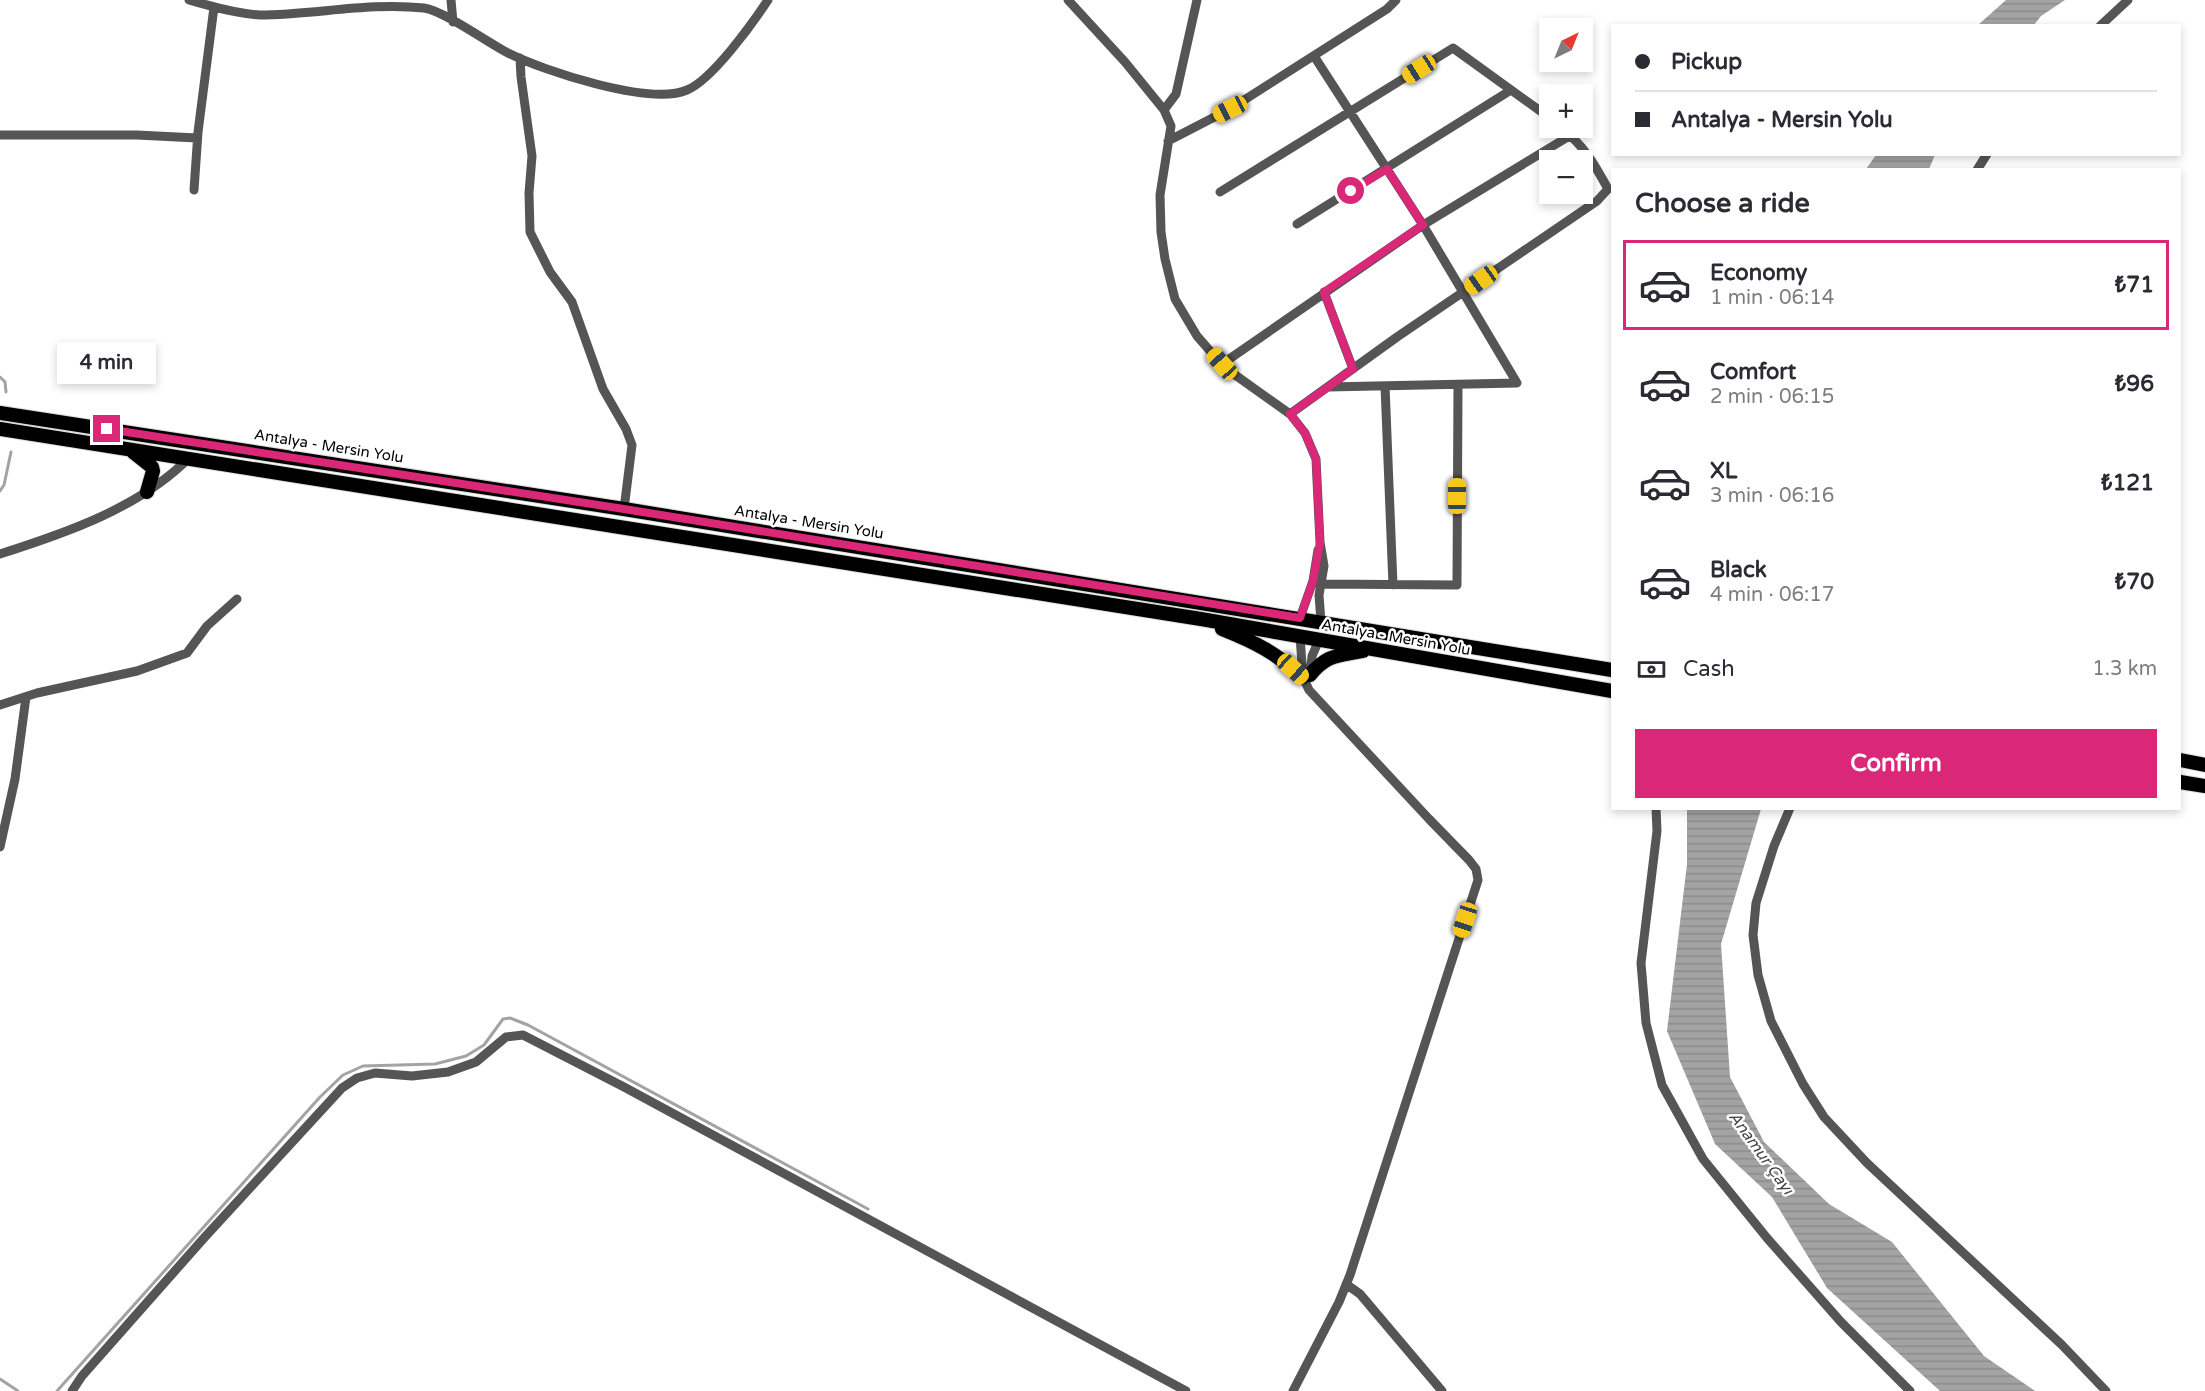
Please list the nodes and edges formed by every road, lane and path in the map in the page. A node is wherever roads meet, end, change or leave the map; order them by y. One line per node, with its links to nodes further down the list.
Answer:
1 (189, 0): 8 (street)
2 (451, 0): 9 (street)
3 (768, 0): 12 (street)
4 (1068, 0): 14 (street)
5 (1197, 0): 14 (street)
6 (1396, 0): 11 (street)
7 (2128, 0): 10 (street)
8 (214, 6): 9 (street); 18 (street)
9 (453, 22): 12 (street)
10 (2102, 24)
11 (1314, 56): 16 (street); 21 (street)
12 (520, 58): 41 (street)
13 (1511, 90): 15 (street); 16 (street); 22 (street)
14 (1164, 110): 21 (street)
15 (1539, 110)
16 (1350, 112): 22 (street); 24 (street)
17 (0, 135): 18 (street)
18 (197, 138): 23 (street)
19 (1566, 138): 26 (street)
20 (1574, 138): 28 (street)
21 (1168, 141): 29 (street)
22 (1387, 169): 25 (street); 26 (street)
23 (194, 190)
24 (1220, 192)
25 (1297, 224)
26 (1423, 225): 27 (street); 28 (street)
27 (1324, 292): 29 (street); 30 (street)
28 (1462, 293): 30 (street); 31 (street)
29 (1222, 364): 35 (street)
30 (1353, 369): 33 (street)
31 (1458, 384): 32 (street); 45 (street)
32 (1385, 386): 33 (street); 45 (street)
33 (1328, 387): 35 (street)
34 (0, 413): 37 (highway, Antalya - Mersin Yolu)
35 (1290, 414): 42 (street)
36 (0, 429): 38 (highway, Antalya - Mersin Yolu)
37 (193, 442): 39 (highway); 41 (highway, Antalya - Mersin Yolu)
38 (126, 448): 39 (highway, Antalya - Mersin Yolu); 40 (highway)
39 (189, 458): 40 (street); 48 (highway, Antalya - Mersin Yolu)
40 (147, 492): 43 (street)
41 (624, 509): 47 (highway, Antalya - Mersin Yolu)
42 (1320, 542): 44 (street); 47 (street)
43 (0, 554)
44 (1321, 584): 45 (street); 49 (street)
45 (1393, 585)
46 (237, 599): 56 (street)
47 (1300, 618): 49 (highway, Antalya - Mersin Yolu); 50 (highway)
48 (1201, 619): 50 (highway, Antalya - Mersin Yolu); 54 (highway)
49 (1321, 622): 51 (highway); 53 (highway, Antalya - Mersin Yolu)
50 (1299, 637): 51 (highway, Antalya - Mersin Yolu); 54 (street)
51 (1319, 640): 52 (highway, Antalya - Mersin Yolu); 54 (street)
52 (1374, 650): 54 (highway); 55 (highway, Antalya - Mersin Yolu)
53 (1611, 670)
54 (1307, 681): 65 (street)
55 (1611, 691)
56 (26, 697): 57 (street); 64 (street)
57 (0, 705)
58 (2181, 760): 59 (highway)
59 (2205, 765)
60 (2181, 782): 61 (highway)
61 (2205, 786)
62 (1656, 810): 70 (street)
63 (1789, 810): 71 (street)
64 (0, 847)
65 (1346, 1284): 68 (street); 69 (street)
66 (72, 1391): 67 (street)
67 (1186, 1391)
68 (1293, 1391)
69 (1442, 1391)
70 (1910, 1391)
71 (2106, 1391)

